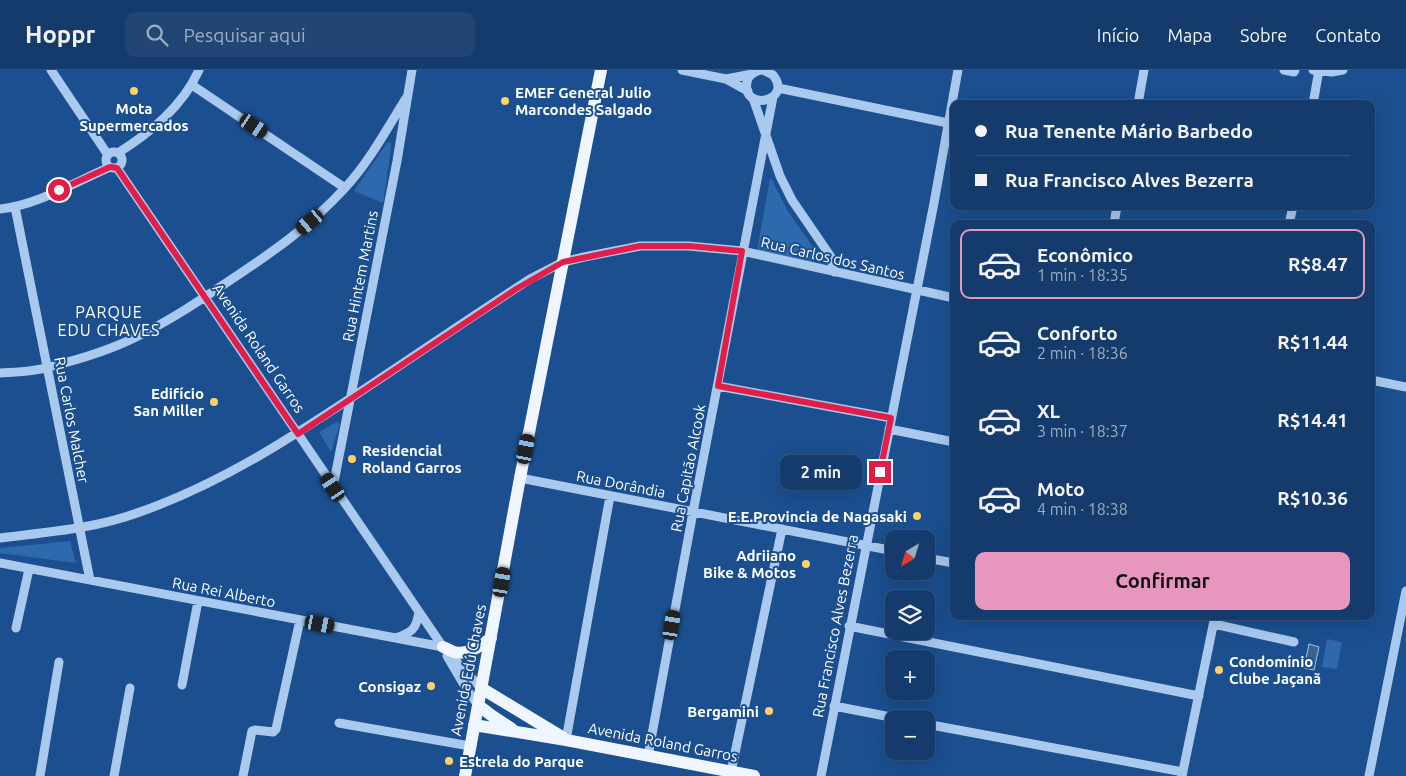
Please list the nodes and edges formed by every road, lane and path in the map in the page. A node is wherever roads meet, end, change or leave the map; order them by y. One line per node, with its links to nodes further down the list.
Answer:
1 (51, 70): 27 (street, Avenida Roland Garros)
2 (199, 70): 16 (street)
3 (412, 70): 20 (street, Rua Hintem Martins)
4 (601, 70): 32 (main road, Avenida Edú Chaves)
5 (682, 70): 15 (street)
6 (762, 70): 14 (street); 17 (street)
7 (780, 70): 17 (street)
8 (958, 70): 21 (street, Rua Francisco Alves Bezerra)
9 (1144, 70): 22 (street)
10 (1284, 70): 11 (street)
11 (1295, 70)
12 (1343, 70): 13 (street)
13 (1317, 71): 23 (street)
14 (752, 74): 15 (street); 18 (street)
15 (726, 79): 18 (street)
16 (192, 85): 27 (street); 28 (street)
17 (778, 85): 19 (street); 25 (street)
18 (750, 95): 19 (street); 26 (street)
19 (773, 97): 26 (street, Rua Capitão Alcook)
20 (406, 98): 28 (street); 42 (street, Rua Hintem Martins)
21 (952, 100)
22 (1139, 100)
23 (1313, 100)
24 (950, 112): 25 (street, Rua Francisco Alves Bezerra)
25 (948, 122): 34 (street, Rua Francisco Alves Bezerra)
26 (766, 136): 31 (street, Rua Capitão Alcook); 33 (street)
27 (114, 160): 29 (street); 35 (street, Avenida Roland Garros)
28 (345, 188): 35 (street)
29 (15, 207): 30 (street); 37 (street, Rua Carlos Malcher)
30 (0, 208)
31 (742, 251): 32 (street, Rua Carlos dos Santos); 33 (street, Rua Carlos dos Santos); 40 (street, Rua Capitão Alcook)
32 (563, 262): 42 (street, Rua Carlos dos Santos); 47 (main road, Avenida Edú Chaves)
33 (834, 272): 34 (street, Rua Carlos dos Santos)
34 (916, 290): 36 (street, Rua Carlos dos Santos); 43 (street, Rua Francisco Alves Bezerra)
35 (205, 297): 37 (street); 45 (street, Avenida Roland Garros)
36 (950, 297)
37 (47, 368): 38 (street); 51 (street, Rua Carlos Malcher)
38 (0, 373)
39 (1375, 381): 41 (street)
40 (718, 386): 43 (street); 50 (street, Rua Capitão Alcook)
41 (1406, 387)
42 (350, 399): 45 (street, Rua Carlos dos Santos); 48 (street, Rua Hintem Martins)
43 (891, 418): 44 (street, Rua Francisco Alves Bezerra)
44 (889, 429): 46 (street); 54 (street, Rua Francisco Alves Bezerra)
45 (298, 434): 48 (street, Avenida Roland Garros); 51 (street, Rua Carlos dos Santos)
46 (950, 441)
47 (520, 478): 49 (street, Rua Dorândia); 69 (main road, Avenida Edú Chaves)
48 (333, 487): 63 (street, Avenida Roland Garros)
49 (610, 496): 50 (street, Rua Dorândia); 84 (street)
50 (693, 512): 52 (street, Rua Dorândia); 86 (street, Rua Capitão Alcook)
51 (80, 529): 53 (street, Rua Carlos dos Santos); 60 (street, Rua Carlos Malcher)
52 (782, 529): 54 (street, Rua Dorândia); 87 (street)
53 (0, 538)
54 (865, 546): 55 (street, Rua Dorândia); 66 (street, Rua Francisco Alves Bezerra)
55 (885, 549)
56 (935, 560): 57 (street)
57 (950, 562)
58 (0, 563): 59 (street, Rua Rei Alberto)
59 (29, 569): 60 (street, Rua Rei Alberto); 67 (street)
60 (90, 580): 62 (street, Rua Rei Alberto)
61 (1406, 591): 95 (street)
62 (198, 600): 64 (street, Rua Rei Alberto); 73 (street)
63 (419, 612): 68 (street); 71 (street, Avenida Roland Garros)
64 (300, 620): 68 (street, Rua Rei Alberto); 91 (street)
65 (1215, 620): 70 (street); 76 (street)
66 (849, 626): 76 (street); 78 (street, Rua Francisco Alves Bezerra)
67 (16, 628)
68 (396, 638): 71 (street, Rua Rei Alberto)
69 (491, 638): 71 (main road); 75 (main road, Avenida Edú Chaves)
70 (1294, 642)
71 (443, 647): 75 (street, Avenida Roland Garros); 77 (street, Avenida Roland Garros)
72 (60, 662): 89 (street)
73 (182, 685)
74 (130, 688): 90 (street)
75 (481, 688): 77 (main road, Avenida Edú Chaves); 84 (main road, Avenida Roland Garros)
76 (1199, 696): 88 (street)
77 (478, 705): 81 (main road, Avenida Edú Chaves); 83 (main road, Avenida Roland Garros)
78 (834, 706): 79 (street); 94 (street, Rua Francisco Alves Bezerra)
79 (885, 716)
80 (338, 723): 85 (street)
81 (474, 725): 83 (main road); 85 (main road, Avenida Edú Chaves)
82 (935, 726): 88 (street)
83 (519, 733): 84 (main road, Avenida Roland Garros)
84 (566, 740): 86 (main road, Avenida Roland Garros)
85 (470, 746): 92 (main road, Avenida Edú Chaves)
86 (648, 756): 87 (main road, Avenida Roland Garros)
87 (729, 774): 93 (main road, Avenida Roland Garros)
88 (1182, 774)
89 (40, 776)
90 (114, 776)
91 (243, 776)
92 (465, 776)
93 (754, 776)
94 (821, 776)
95 (1370, 776)

